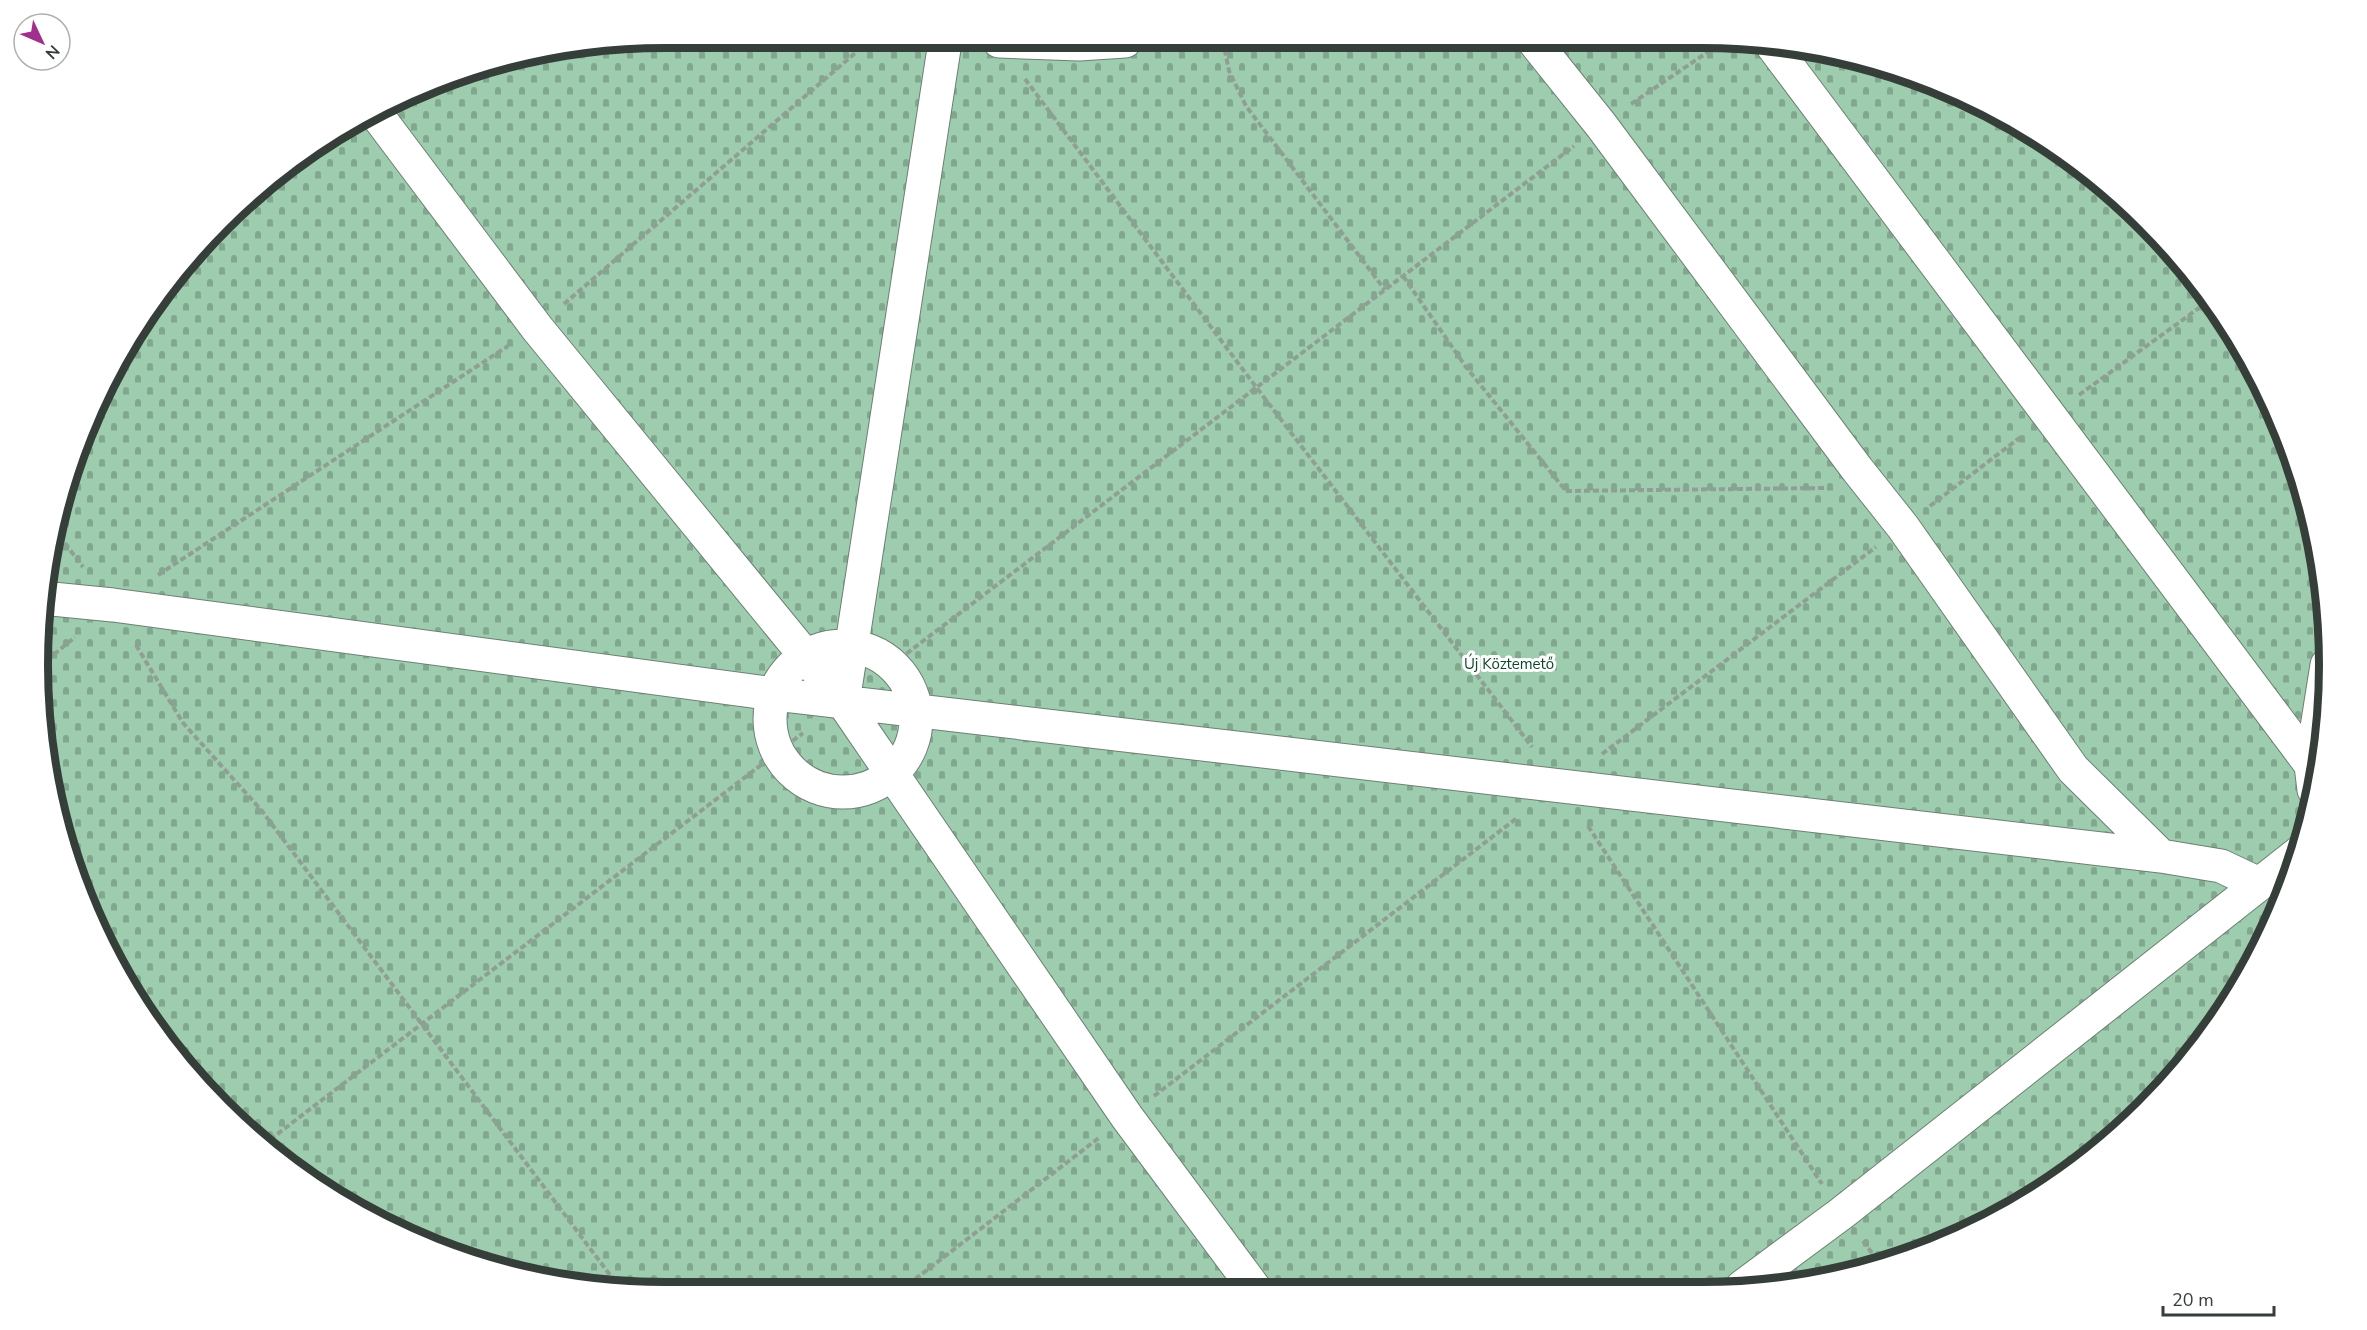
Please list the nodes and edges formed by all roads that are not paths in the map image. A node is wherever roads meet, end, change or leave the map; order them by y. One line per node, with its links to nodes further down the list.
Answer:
1 (944, 48): 6 (lane)
2 (1539, 48): 13 (lane)
3 (1778, 52): 11 (lane)
4 (380, 119): 7 (lane)
5 (52, 599): 8 (lane)
6 (852, 645): 7 (lane); 9 (lane); 10 (lane)
7 (806, 655): 8 (lane); 9 (lane)
8 (774, 694): 9 (lane); 12 (lane)
9 (843, 702): 10 (lane); 12 (lane)
10 (916, 710): 12 (lane); 13 (lane)
11 (2309, 772)
12 (892, 774): 17 (lane)
13 (2161, 856): 15 (lane)
14 (2286, 863): 15 (lane)
15 (2259, 884): 16 (lane)
16 (1751, 1280)
17 (1250, 1282)

